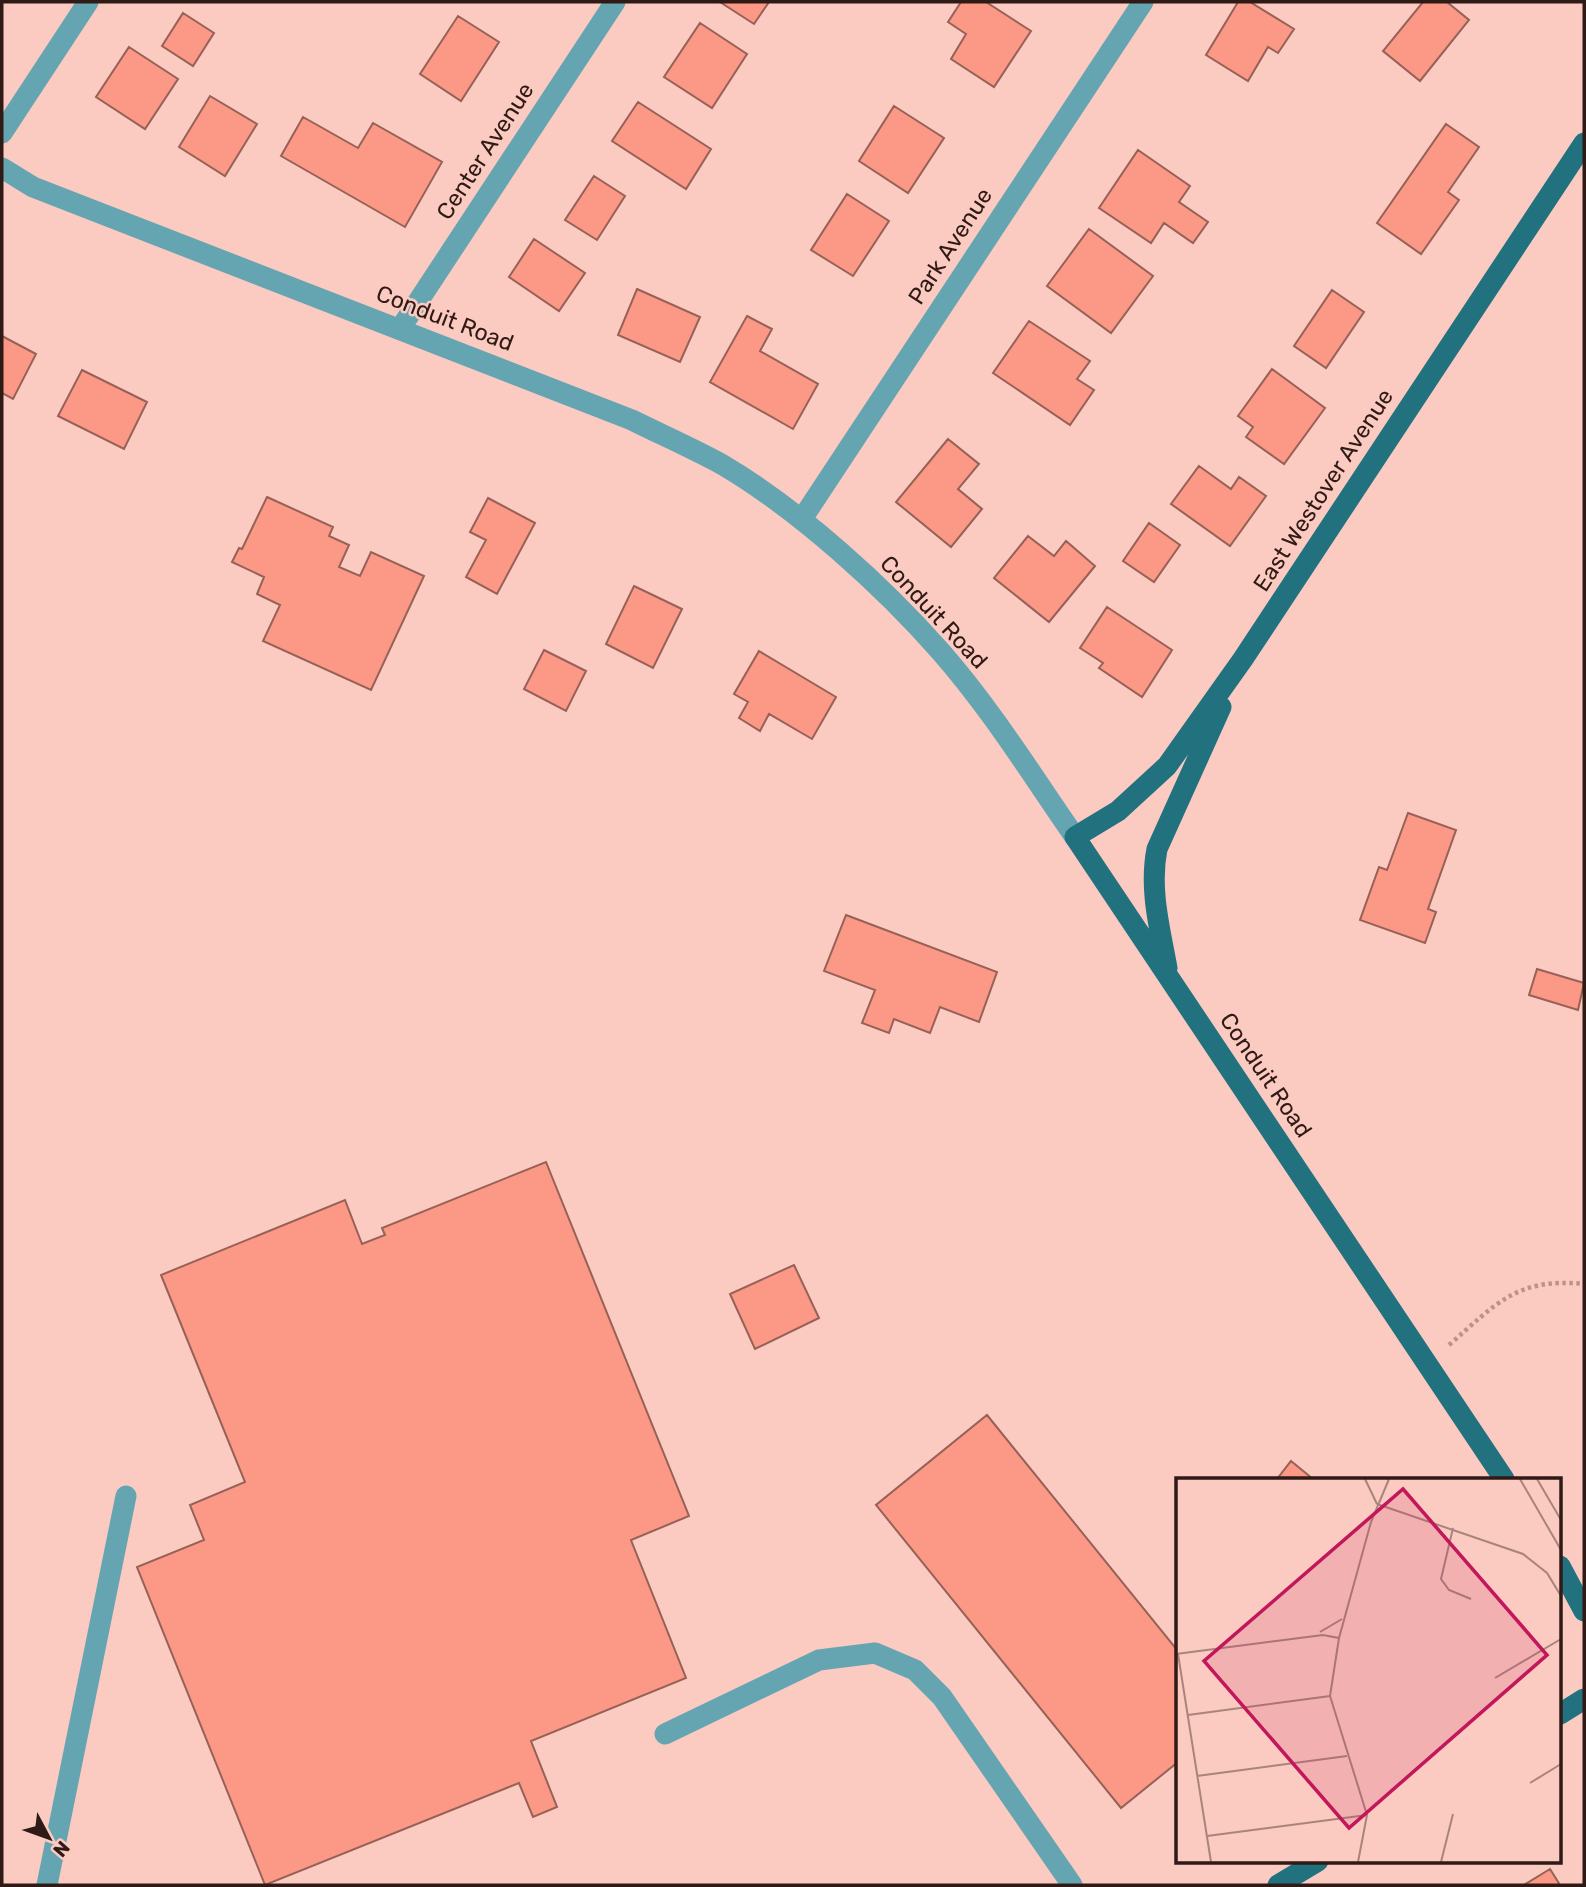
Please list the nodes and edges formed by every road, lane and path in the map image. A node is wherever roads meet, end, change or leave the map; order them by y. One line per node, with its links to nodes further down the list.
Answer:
1 (88, 2): 4 (street)
2 (615, 2): 7 (street, Center Avenue)
3 (1143, 2): 8 (street, Park Avenue)
4 (2, 133)
5 (1584, 143): 9 (main road, East Westover Avenue)
6 (2, 168): 7 (street, Conduit Road)
7 (400, 329): 8 (street, Conduit Road)
8 (802, 519): 10 (street, Conduit Road)
9 (1243, 659): 10 (main road, East Westover Avenue); 11 (main road)
10 (1075, 837): 11 (main road, Conduit Road)
11 (1169, 977): 13 (main road, Conduit Road)
12 (1584, 1284): 13 (path)
13 (1427, 1364): 14 (main road, Conduit Road)
14 (1503, 1478)
15 (126, 1496): 22 (street)
16 (1562, 1570): 17 (main road)
17 (1584, 1611)
18 (1584, 1699): 19 (main road)
19 (1562, 1713)
20 (665, 1734): 23 (street)
21 (1316, 1862): 24 (main road)
22 (47, 1885)
23 (1072, 1885)
24 (1278, 1885)

